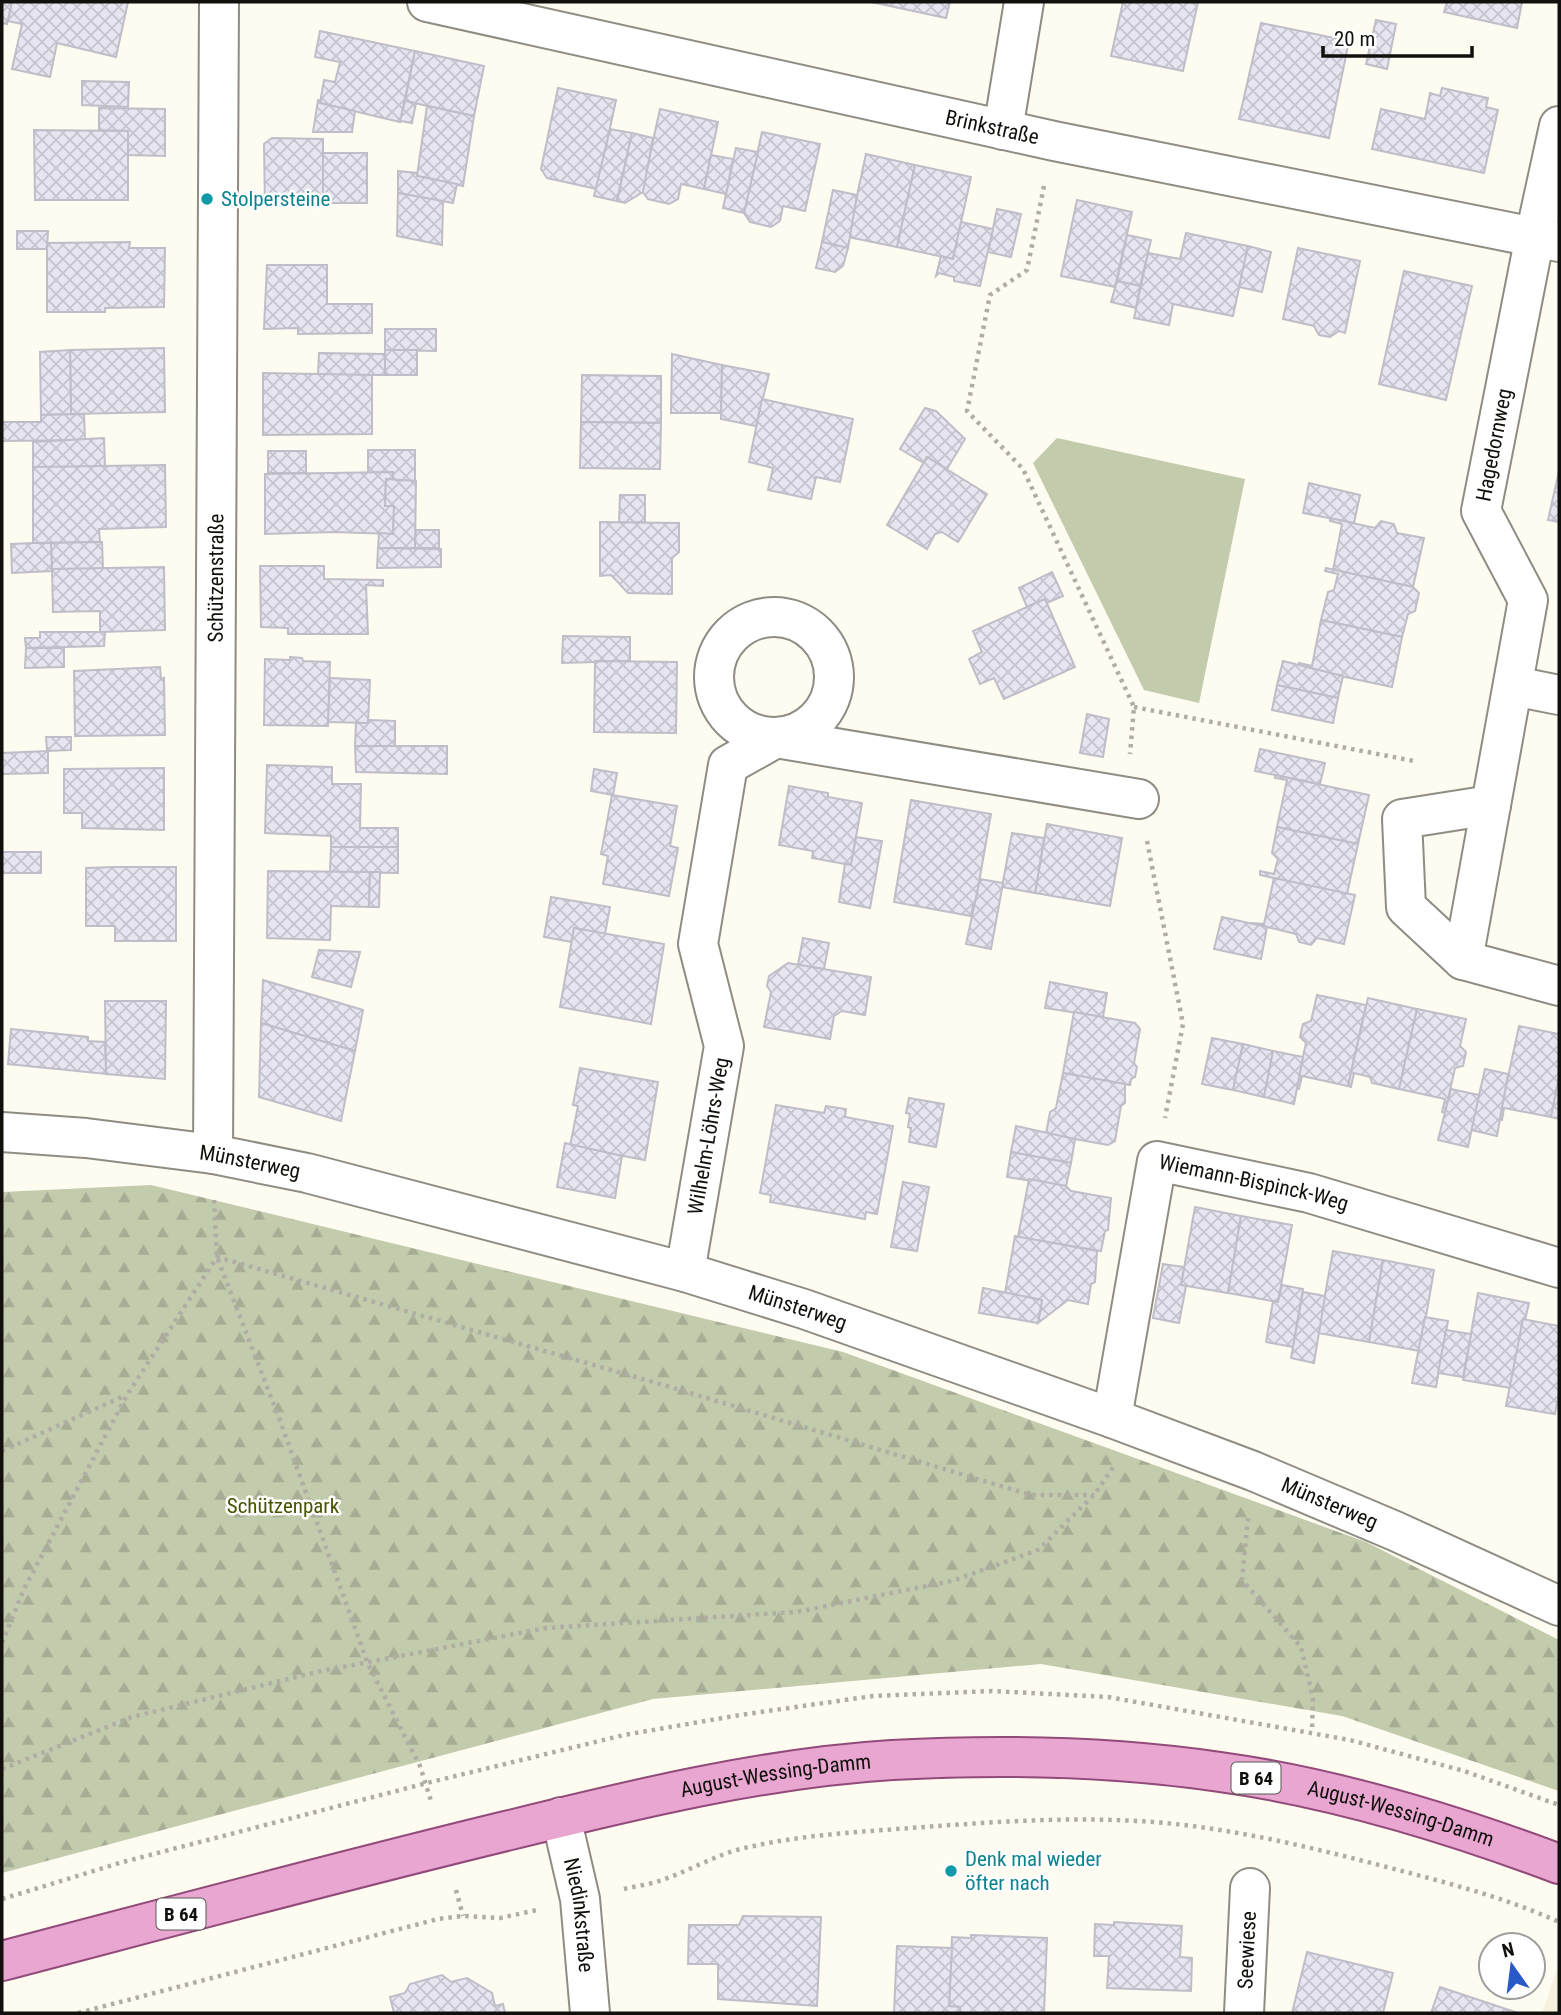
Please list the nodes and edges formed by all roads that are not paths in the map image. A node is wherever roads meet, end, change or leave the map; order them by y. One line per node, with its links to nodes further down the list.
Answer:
1 (219, 2): 14 (street, Schützenstraße)
2 (427, 2): 5 (street, Brinkstraße)
3 (1024, 2): 5 (street)
4 (1559, 126): 6 (street, Hagedornweg)
5 (1003, 130): 6 (street, Brinkstraße)
6 (1547, 239): 7 (street, Hagedornweg)
7 (1514, 685): 8 (street); 10 (street, Hagedornweg)
8 (1559, 695)
9 (1139, 799): 16 (street, Wilhelm-Löhrs-Weg)
10 (1491, 805): 11 (street, Hagedornweg); 11 (street)
11 (1463, 960): 12 (street)
12 (1559, 986)
13 (2, 1132): 14 (street, Münsterweg)
14 (212, 1154): 16 (street, Münsterweg)
15 (1559, 1268): 17 (street, Wiemann-Bispinck-Weg)
16 (685, 1272): 17 (street, Münsterweg)
17 (1112, 1418): 18 (street, Münsterweg)
18 (1559, 1606)
19 (561, 1817): 20 (main road, August-Wessing-Damm / B 64); 22 (main road, August-Wessing-Damm / B 64); 23 (street, Niedinkstraße)
20 (1559, 1864)
21 (1250, 1888): 24 (street, Seewiese)
22 (2, 1961)
23 (590, 2013)
24 (1244, 2013)

